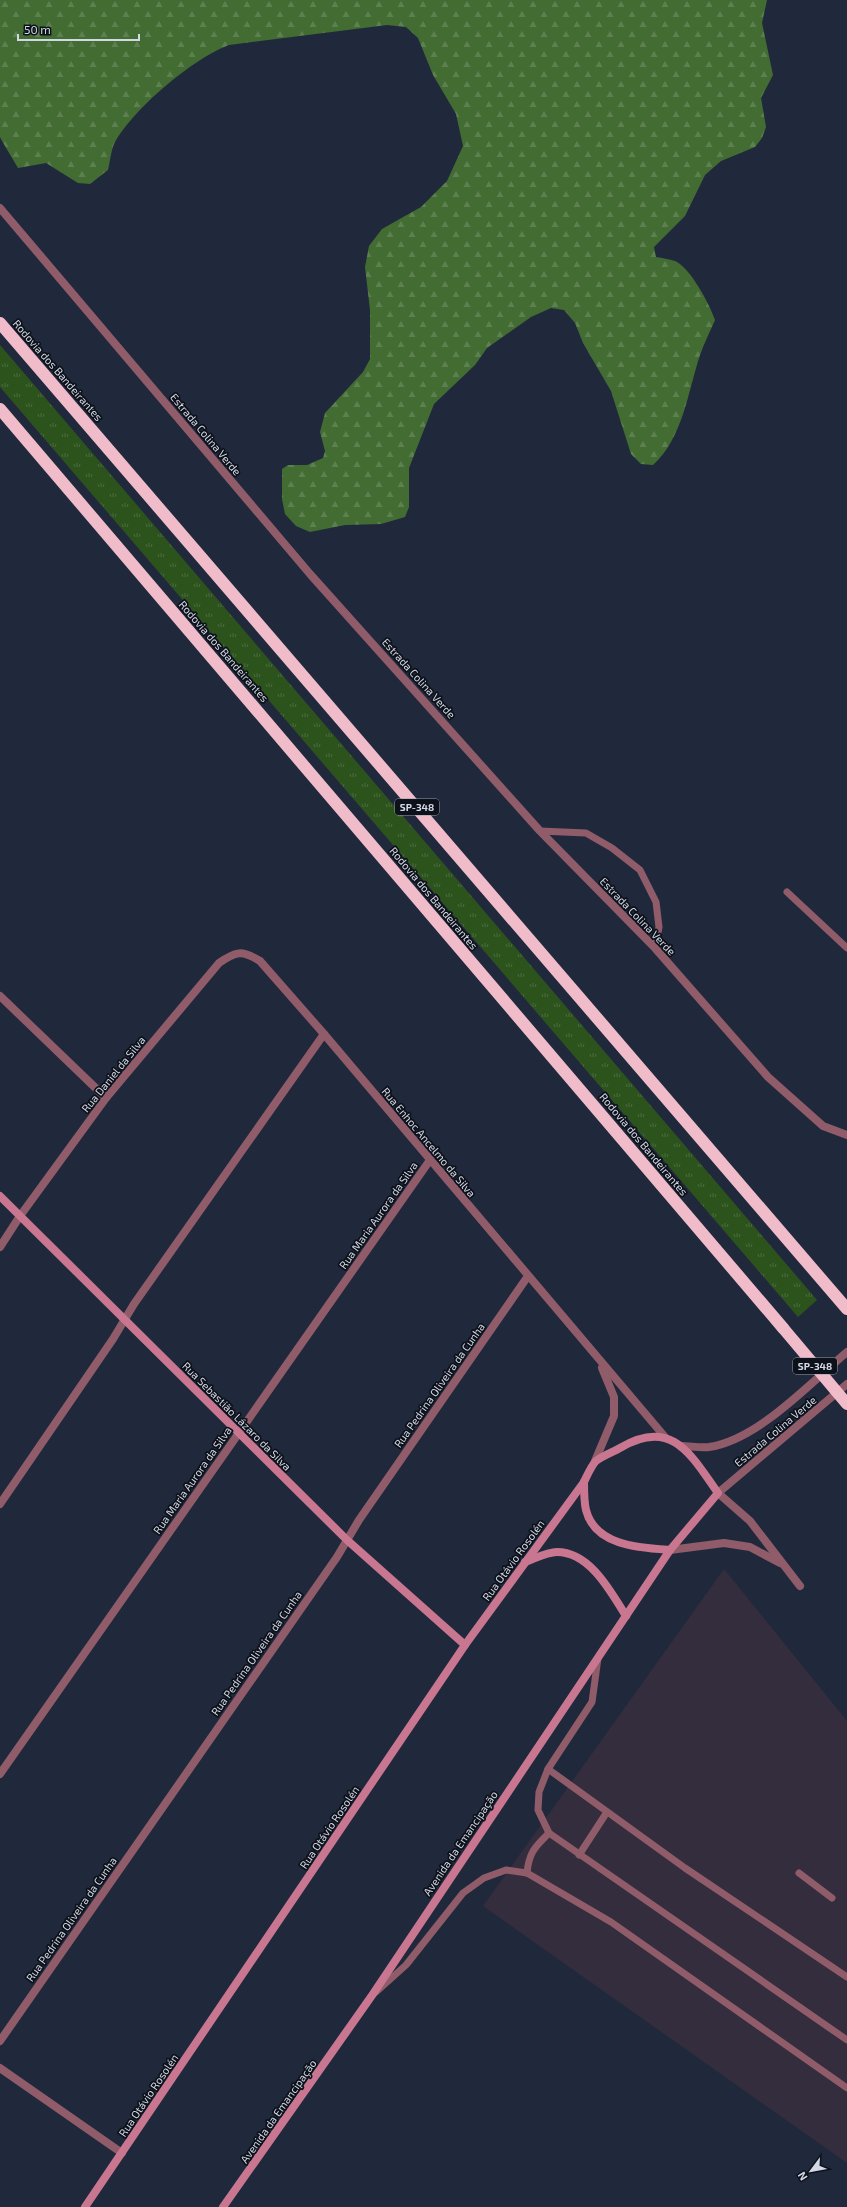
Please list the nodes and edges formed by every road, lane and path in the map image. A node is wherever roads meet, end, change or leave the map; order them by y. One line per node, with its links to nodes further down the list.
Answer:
1 (0, 208): 4 (street, Estrada Colina Verde)
2 (0, 323): 18 (highway, Rodovia dos Bandeirantes / SP-348)
3 (0, 409): 23 (highway, Rodovia dos Bandeirantes / SP-348, bridge)
4 (540, 831): 6 (street, Estrada Colina Verde); 6 (lane)
5 (787, 892): 7 (lane)
6 (656, 948): 12 (street, Estrada Colina Verde)
7 (847, 948)
8 (233, 954): 10 (street, Rua Enhoc Ancelmo da Silva); 11 (street, Rua Daniel da Silva)
9 (0, 996): 11 (street)
10 (324, 1034): 13 (street, Rua Enhoc Ancelmo da Silva); 19 (street)
11 (106, 1098): 15 (street, Rua Daniel da Silva)
12 (847, 1135)
13 (430, 1160): 17 (street, Rua Enhoc Ancelmo da Silva); 24 (street, Rua Maria Aurora da Silva)
14 (0, 1196): 15 (street, Rua Sebastião Lázaro da Silva)
15 (20, 1216): 16 (street, Rua Daniel da Silva); 19 (street, Rua Sebastião Lázaro da Silva)
16 (0, 1247)
17 (528, 1276): 21 (street, Rua Enhoc Ancelmo da Silva); 31 (street, Rua Pedrina Oliveira da Cunha)
18 (847, 1309)
19 (125, 1320): 24 (street, Rua Sebastião Lázaro da Silva); 30 (street)
20 (847, 1352): 26 (street, Estrada Colina Verde)
21 (598, 1360): 25 (street, Rua Enhoc Ancelmo da Silva); 27 (street, Rua Enhoc Ancelmo da Silva)
22 (847, 1384): 29 (street, Estrada Colina Verde)
23 (847, 1404)
24 (239, 1433): 31 (street, Rua Sebastião Lázaro da Silva); 40 (street, Rua Maria Aurora da Silva)
25 (664, 1437): 26 (street); 27 (street)
26 (682, 1446): 29 (street)
27 (595, 1461): 28 (street, Rua Otávio Rosolén)
28 (584, 1482): 32 (street); 33 (street, Rua Otávio Rosolén)
29 (718, 1494): 32 (street, Avenida da Emancipação); 34 (street)
30 (0, 1504)
31 (347, 1540): 37 (street, Rua Sebastião Lázaro da Silva); 50 (street, Rua Pedrina Oliveira da Cunha)
32 (670, 1550): 34 (street); 36 (street, Avenida da Emancipação)
33 (525, 1562): 36 (street); 37 (street, Rua Otávio Rosolén)
34 (781, 1564): 35 (street)
35 (800, 1586)
36 (626, 1616): 38 (street, Avenida da Emancipação)
37 (464, 1645): 53 (street, Rua Otávio Rosolén)
38 (599, 1655): 39 (lane); 48 (street, Avenida da Emancipação)
39 (548, 1769): 41 (lane); 42 (lane)
40 (0, 1774)
41 (607, 1812): 43 (lane); 47 (lane)
42 (549, 1833): 43 (lane); 44 (lane)
43 (579, 1855): 49 (lane)
44 (527, 1873): 48 (lane); 52 (lane)
45 (799, 1873): 46 (lane)
46 (832, 1898)
47 (847, 1977)
48 (373, 1994): 55 (street, Avenida da Emancipação)
49 (847, 2040)
50 (0, 2041)
51 (0, 2068): 53 (street)
52 (847, 2088)
53 (122, 2154): 54 (street, Rua Otávio Rosolén)
54 (85, 2207)
55 (223, 2207)

